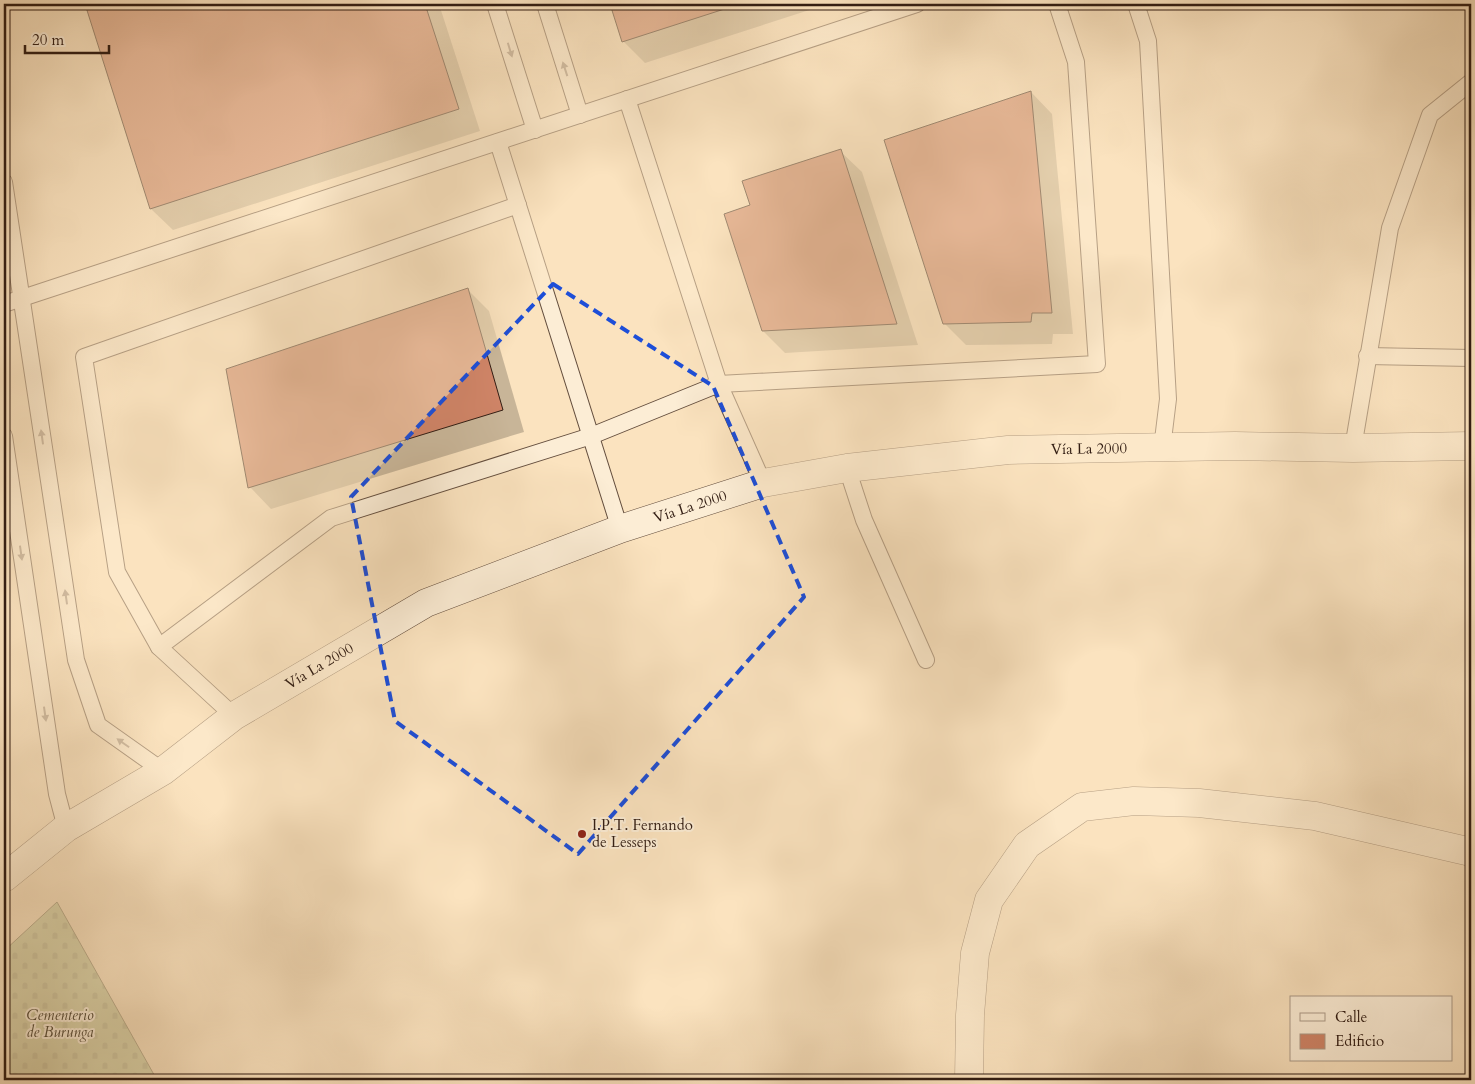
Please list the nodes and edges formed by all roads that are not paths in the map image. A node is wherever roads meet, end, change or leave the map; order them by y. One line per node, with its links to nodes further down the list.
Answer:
1 (495, 4): 9 (lane, one-way to 9)
2 (545, 4): 8 (lane, one-way to 2)
3 (917, 4): 7 (lane)
4 (1057, 4): 17 (lane)
5 (1136, 4): 21 (lane)
6 (1471, 82): 15 (lane)
7 (628, 99): 8 (lane); 17 (lane)
8 (580, 115): 9 (lane)
9 (535, 130): 10 (lane)
10 (498, 142): 12 (lane); 13 (lane)
11 (4, 182): 13 (lane)
12 (518, 205): 19 (lane); 26 (lane)
13 (22, 298): 14 (lane); 29 (lane, one-way to 13)
14 (4, 304)
15 (1367, 356): 16 (lane); 22 (lane)
16 (1471, 358)
17 (719, 384): 19 (lane); 24 (lane)
18 (4, 436): 30 (lane, one-way to 30)
19 (591, 436): 25 (lane); 26 (lane)
20 (1471, 446): 22 (street, Vía La 2000)
21 (1162, 448): 22 (street, Vía La 2000); 23 (street, Vía La 2000)
22 (1353, 448)
23 (846, 468): 24 (street, Vía La 2000); 27 (lane)
24 (763, 483): 25 (street, Vía La 2000)
25 (620, 529): 28 (street, Vía La 2000)
26 (159, 647): 28 (lane)
27 (926, 660)
28 (234, 716): 29 (street, Vía La 2000)
29 (163, 771): 30 (street, Vía La 2000)
30 (66, 828): 32 (street, Vía La 2000)
31 (1471, 852): 33 (street)
32 (4, 878)
33 (969, 1080)

